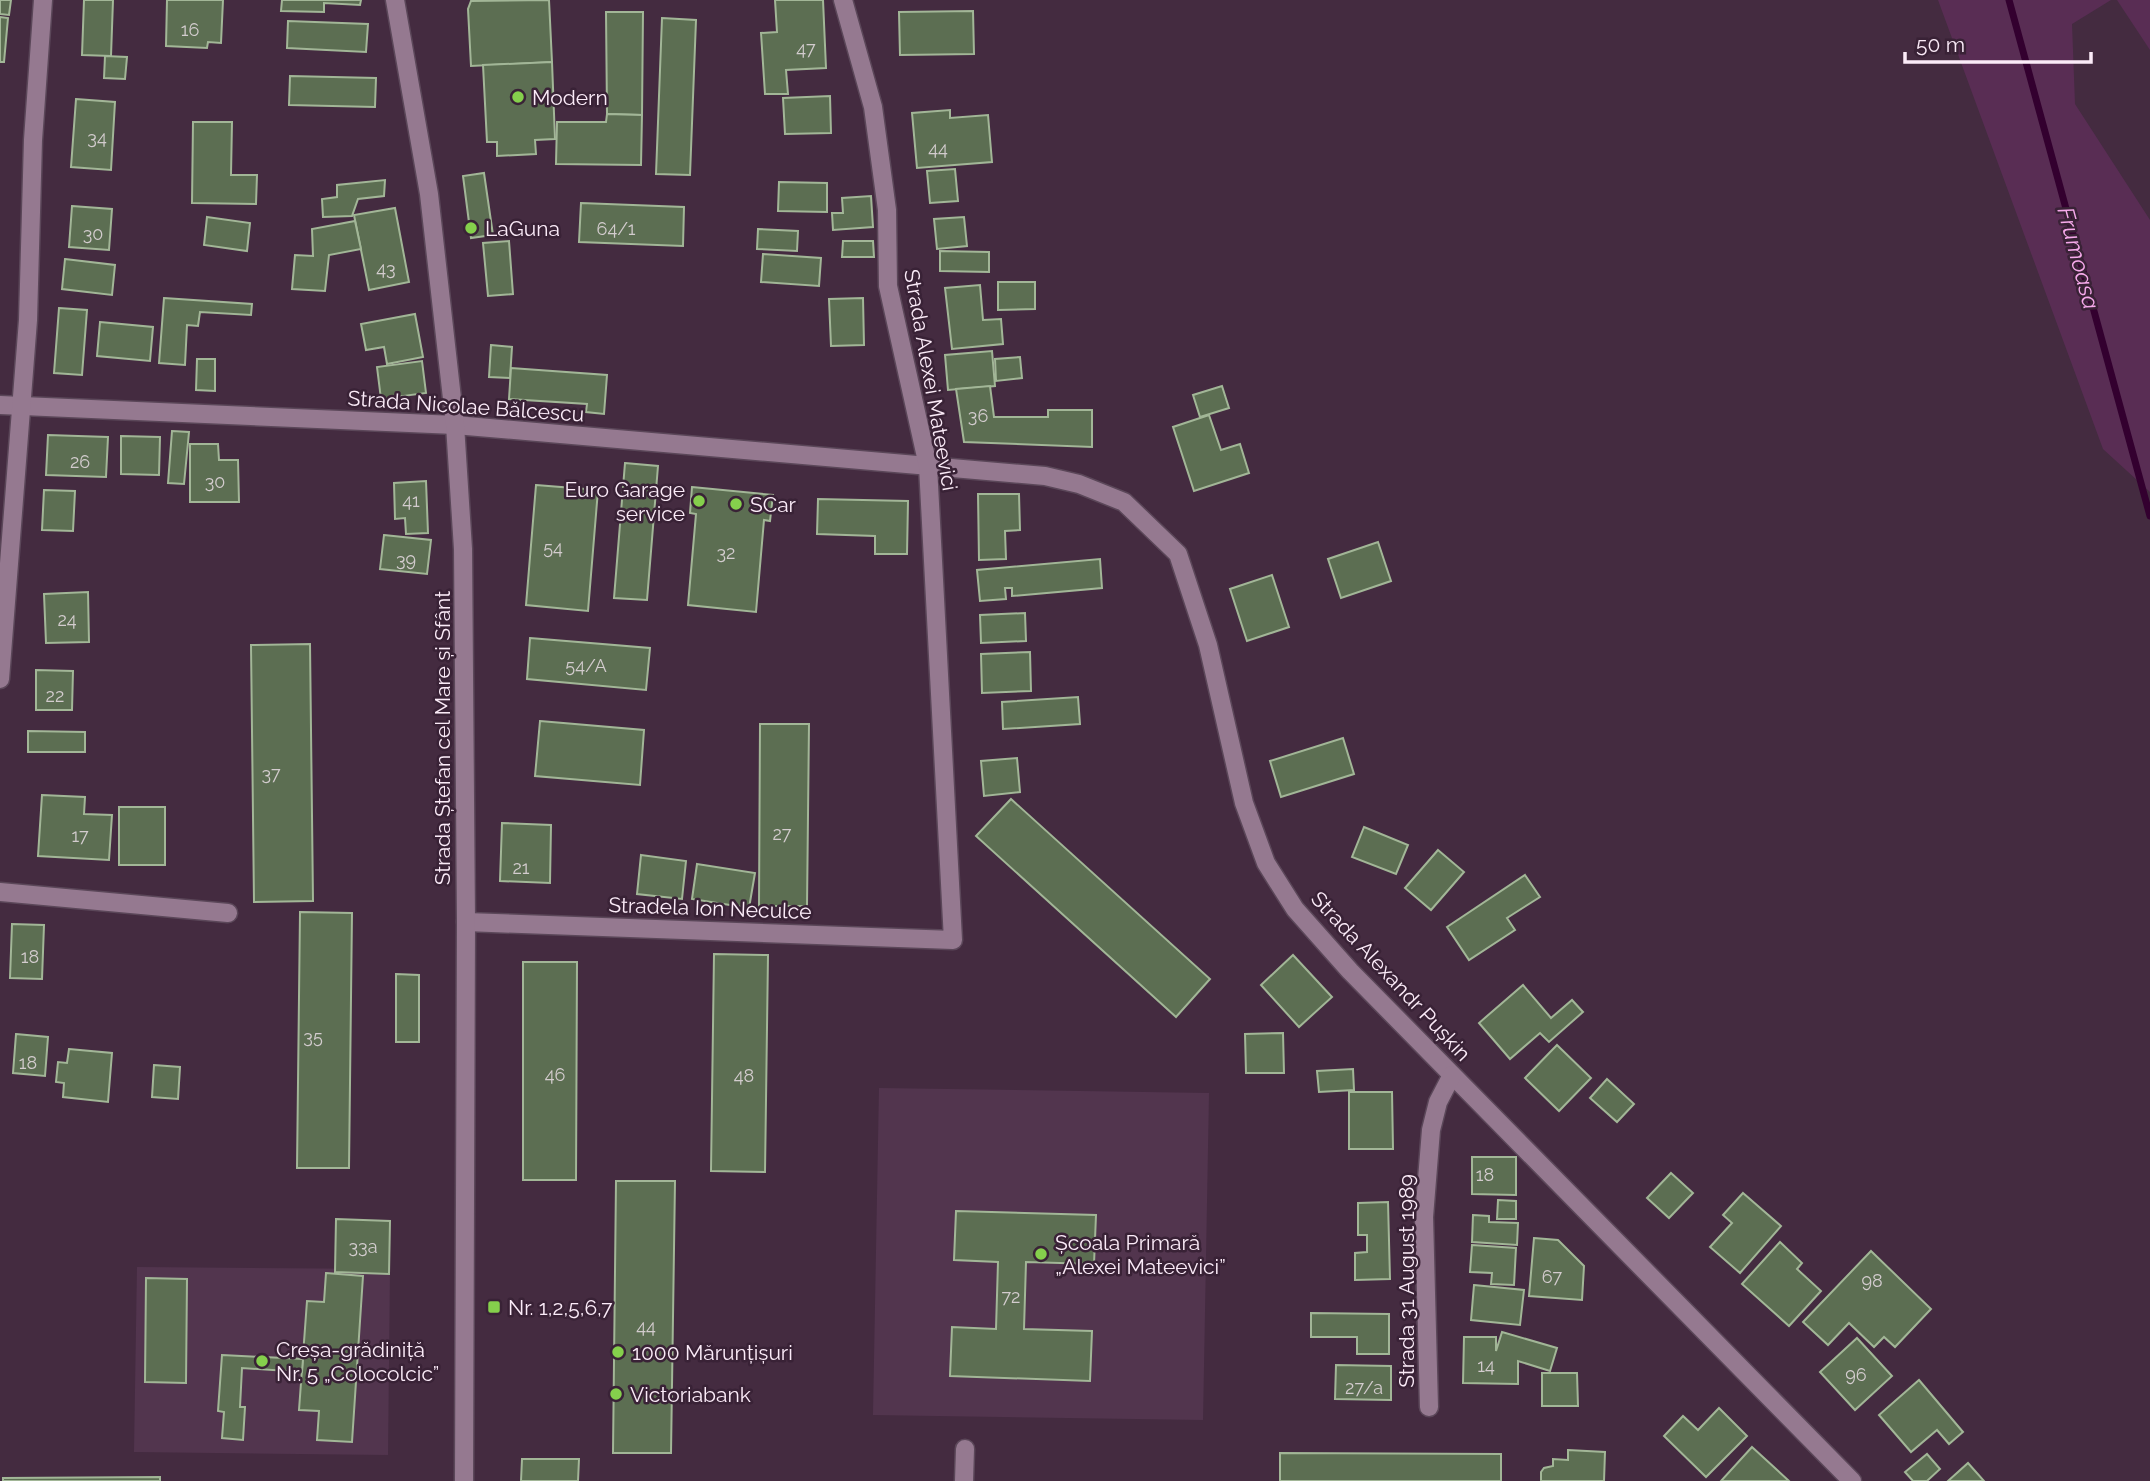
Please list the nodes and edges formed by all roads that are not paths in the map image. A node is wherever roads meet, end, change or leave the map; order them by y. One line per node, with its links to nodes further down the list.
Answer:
1 (43, 0): 5 (street)
2 (395, 0): 6 (street, Strada Ștefan cel Mare și Sfânt)
3 (843, 0): 7 (street, Strada Alexei Mateevici)
4 (0, 405): 5 (street, Strada Nicolae Bălcescu)
5 (20, 406): 6 (street, Strada Nicolae Bălcescu); 8 (street)
6 (455, 425): 7 (street, Strada Nicolae Bălcescu); 11 (street, Strada Ștefan cel Mare și Sfânt)
7 (928, 466): 12 (street, Strada Alexei Mateevici); 13 (street, Strada Alexandr Pușkin)
8 (0, 678)
9 (0, 892): 10 (street)
10 (228, 913)
11 (466, 922): 12 (street, Stradela Ion Neculce); 16 (street, Strada Ștefan cel Mare și Sfânt)
12 (953, 940)
13 (1452, 1075): 14 (street, Strada 31 August 1989); 18 (street, Strada Alexandr Pușkin)
14 (1429, 1407)
15 (965, 1449): 17 (street)
16 (464, 1481)
17 (964, 1481)
18 (1852, 1481)

